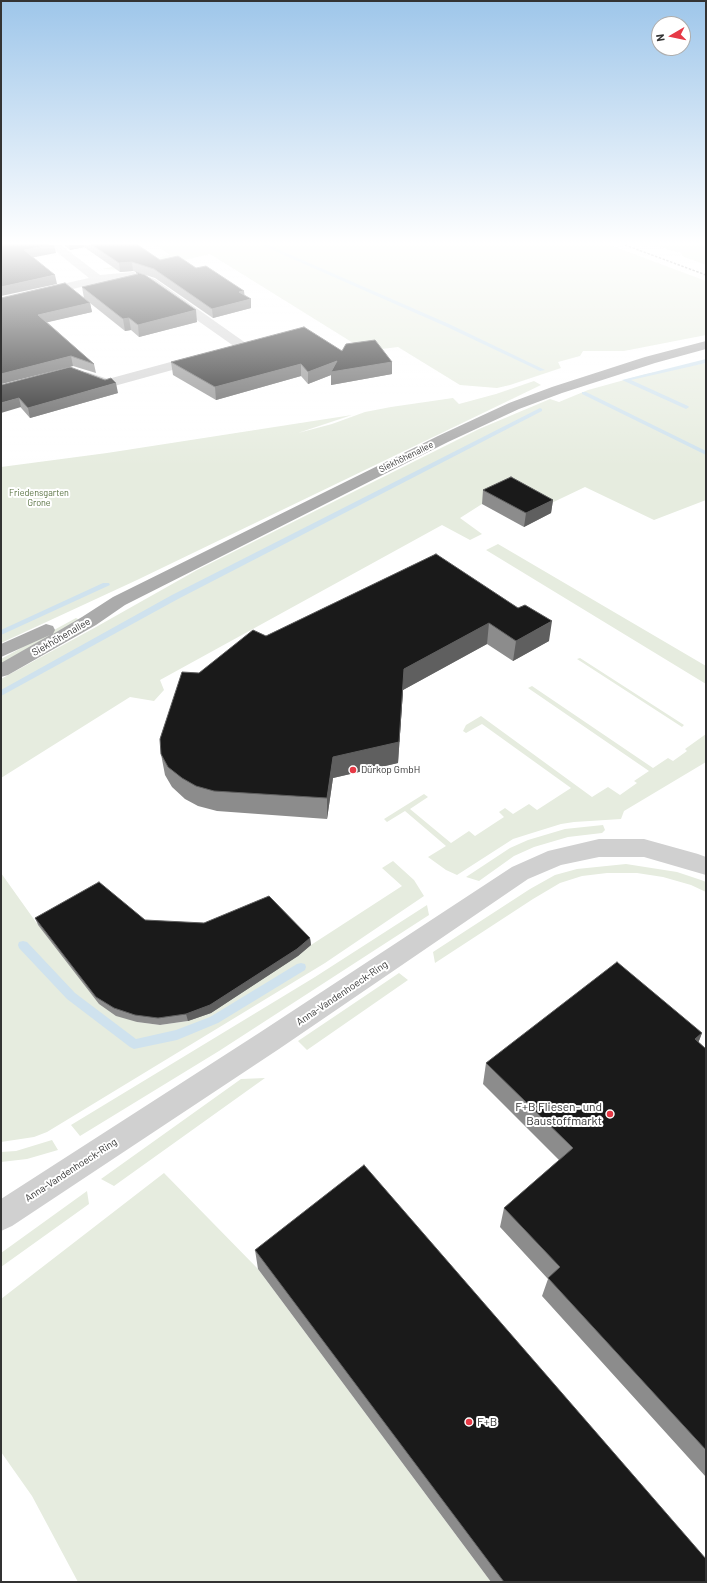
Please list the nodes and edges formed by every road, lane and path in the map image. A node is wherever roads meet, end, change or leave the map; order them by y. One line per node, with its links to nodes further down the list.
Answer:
1 (204, 319): 3 (street)
2 (706, 345): 6 (main road, Siekhöhenallee)
3 (224, 352)
4 (211, 355): 5 (street)
5 (73, 371)
6 (120, 601): 7 (main road, Siekhöhenallee); 8 (main road, Siekhöhenallee)
7 (1, 652)
8 (1, 671)
9 (706, 866): 10 (street, Anna-Vandenhoeck-Ring)
10 (1, 1216)

